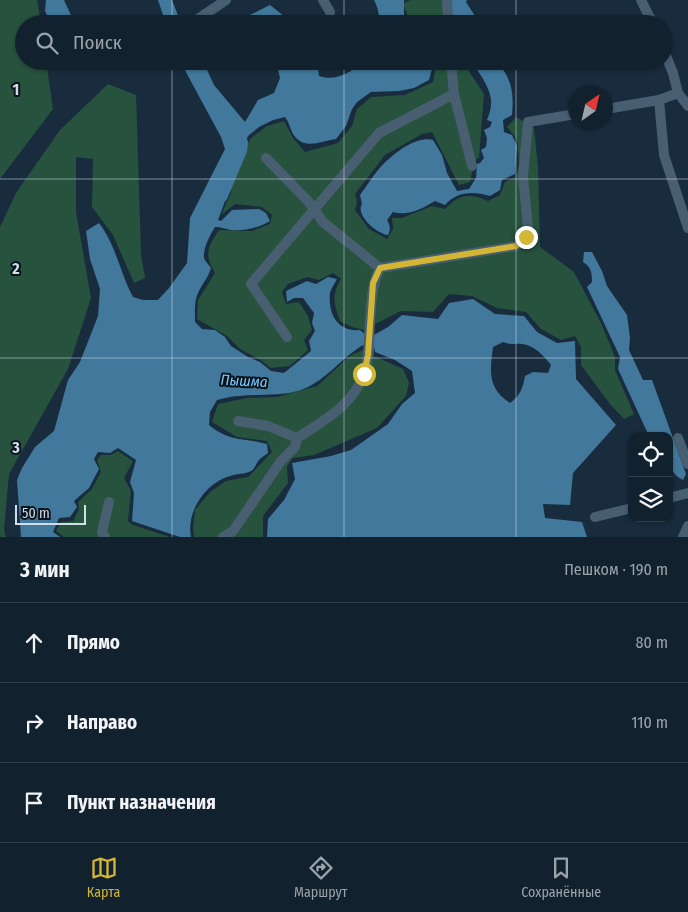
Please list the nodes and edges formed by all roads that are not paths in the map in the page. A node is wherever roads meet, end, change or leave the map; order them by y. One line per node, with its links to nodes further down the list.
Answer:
1 (226, 0): 6 (street)
2 (323, 0): 5 (street)
3 (446, 0): 7 (street)
4 (641, 0): 8 (street)
5 (330, 12)
6 (205, 15)
7 (447, 15)
8 (648, 15)
9 (452, 70): 12 (street)
10 (672, 70): 11 (street)
11 (678, 93): 13 (street); 14 (street)
12 (454, 94): 18 (street); 19 (street)
13 (659, 100): 15 (street); 20 (street)
14 (688, 106)
15 (613, 108)
16 (568, 115): 21 (street)
17 (266, 158): 19 (street)
18 (472, 166)
19 (313, 210): 21 (street); 22 (street)
20 (688, 228)
21 (380, 268): 25 (street)
22 (287, 337)
23 (238, 421): 25 (street)
24 (678, 438): 26 (street)
25 (296, 442): 34 (street)
26 (688, 464)
27 (688, 493): 28 (street)
28 (673, 497)
29 (109, 502): 33 (street)
30 (628, 509): 31 (street)
31 (595, 517)
32 (688, 526): 35 (street)
33 (105, 537)
34 (223, 537)
35 (683, 537)

